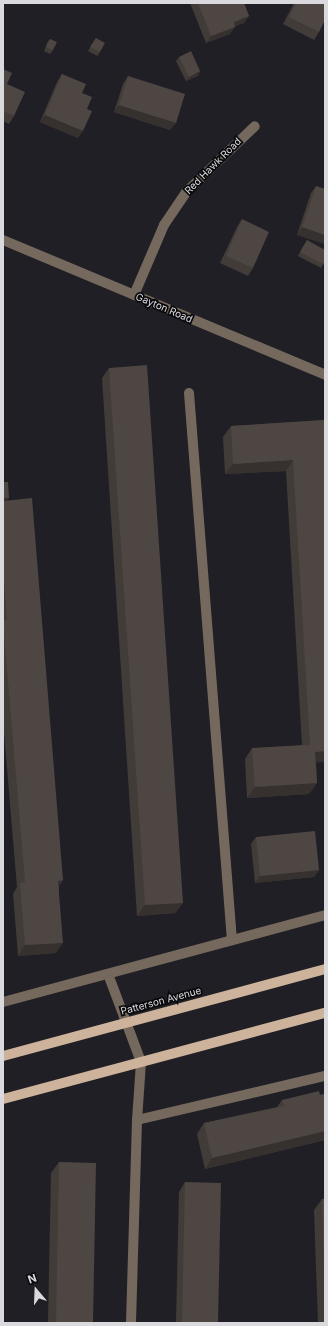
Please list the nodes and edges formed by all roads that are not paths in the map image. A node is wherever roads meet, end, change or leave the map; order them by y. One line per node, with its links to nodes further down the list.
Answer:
1 (255, 126): 3 (street, Red Hawk Road)
2 (3, 240): 3 (street, Gayton Road)
3 (134, 295): 4 (street, Gayton Road)
4 (325, 375)
5 (189, 393): 7 (street)
6 (325, 915): 7 (street)
7 (232, 940): 9 (street)
8 (325, 969): 12 (main road, Patterson Avenue)
9 (108, 974): 10 (street); 12 (street)
10 (3, 1002)
11 (325, 1013): 14 (main road)
12 (126, 1023): 13 (main road, Patterson Avenue); 14 (street)
13 (3, 1056)
14 (141, 1062): 16 (main road); 17 (street)
15 (325, 1076): 17 (street)
16 (3, 1099)
17 (137, 1120): 18 (street)
18 (131, 1323)

